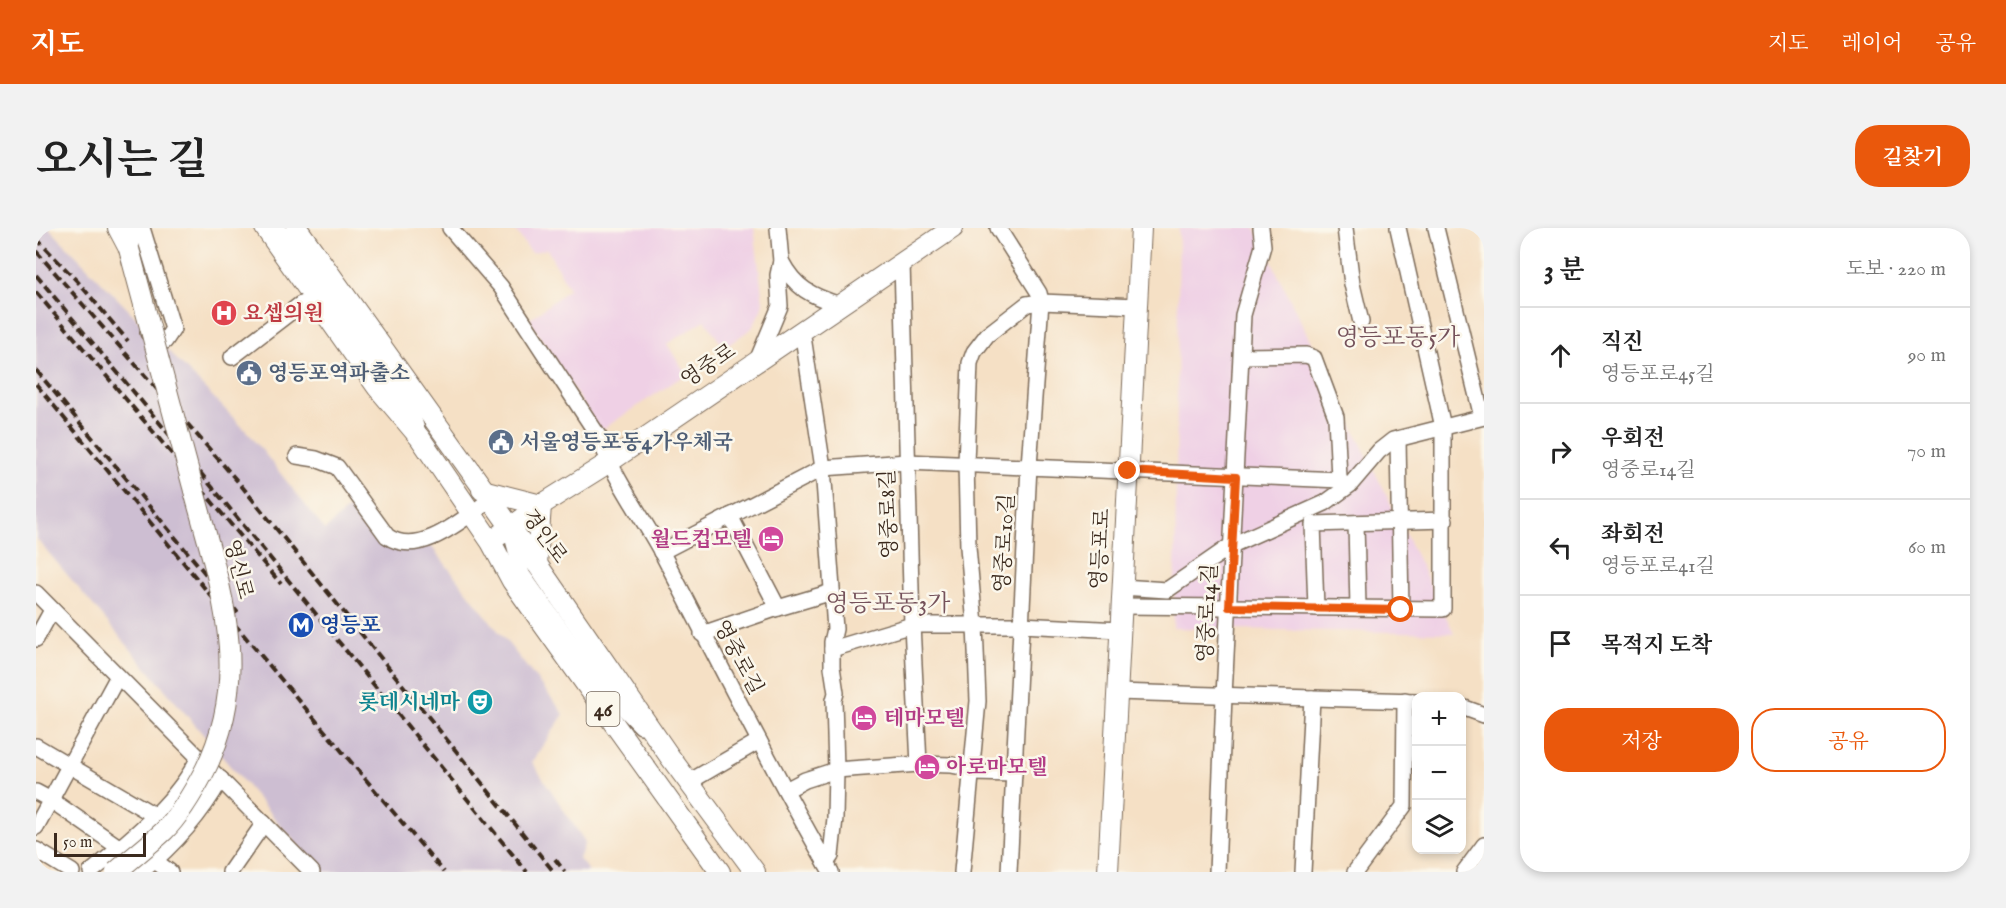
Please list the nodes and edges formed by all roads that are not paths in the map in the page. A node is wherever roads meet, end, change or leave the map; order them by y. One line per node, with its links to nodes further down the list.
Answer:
1 (116, 228): 3 (street); 16 (main road, 영신로)
2 (129, 228): 16 (main road, 영신로)
3 (142, 228)
4 (265, 228): 30 (main road, 46)
5 (277, 228): 30 (street)
6 (297, 228): 41 (main road, 경인로 / 46)
7 (450, 228): 34 (street, 영중로길)
8 (778, 228): 17 (street)
9 (953, 228): 18 (main road, 영중로)
10 (998, 228): 19 (street)
11 (1141, 228): 22 (main road, 영등포로)
12 (1261, 228): 25 (street, 영중로14길)
13 (1345, 228): 23 (street)
14 (1398, 228): 29 (street)
15 (1436, 228): 28 (street)
16 (129, 249): 100 (main road, 영신로, bridge)
17 (781, 261): 21 (street); 27 (street)
18 (902, 263): 21 (main road, 영중로); 33 (street, 영중로8길)
19 (1041, 302): 22 (street); 35 (street); 36 (street, 영중로10길)
20 (301, 304): 26 (street)
21 (840, 305): 24 (main road, 영중로)
22 (1137, 306): 38 (main road, 영등포로)
23 (1360, 322)
24 (802, 330): 27 (main road, 영중로); 37 (street)
25 (1242, 356): 39 (street, 영중로14길); 40 (street)
26 (232, 357)
27 (757, 361): 34 (main road, 영중로)
28 (1484, 417): 29 (street)
29 (1443, 427): 31 (street); 45 (street)
30 (420, 438): 43 (main road, 46)
31 (1398, 439): 40 (street); 46 (street)
32 (297, 456): 43 (street)
33 (907, 462): 35 (street); 37 (street); 62 (street, 영중로8길)
34 (608, 463): 42 (main road, 영중로); 51 (street, 영중로길)
35 (966, 463): 36 (street); 63 (street)
36 (1029, 466): 38 (street); 64 (street, 영중로10길)
37 (823, 468): 44 (street); 53 (street)
38 (1128, 471): 39 (street); 55 (main road, 영등포로)
39 (1236, 477): 40 (street); 50 (street, 영중로14길)
40 (1342, 485): 50 (street)
41 (486, 495): 42 (main road); 43 (street); 48 (main road, 경인로 / 46)
42 (541, 505): 48 (main road, 영중로); 52 (main road)
43 (471, 514): 49 (main road, 46)
44 (730, 516): 51 (street); 57 (street)
45 (1445, 520): 46 (street); 61 (street)
46 (1399, 521): 47 (street); 61 (street)
47 (1356, 523): 58 (street); 59 (street)
48 (510, 528): 49 (main road, 영중로); 52 (main road, 경인로 / 46); 79 (street)
49 (491, 542): 105 (main road, 46)
50 (1232, 545): 55 (street); 56 (street, 영중로14길)
51 (661, 552): 66 (street, 영중로길)
52 (537, 564): 79 (main road, 경인로 / 46)
53 (832, 592): 57 (street); 68 (street)
54 (36, 593): 60 (street)
55 (1121, 596): 56 (street); 65 (main road, 영등포로)
56 (1229, 607): 58 (street); 71 (street, 영중로14길)
57 (778, 608): 66 (street)
58 (1316, 608): 59 (street)
59 (1358, 608): 61 (street)
60 (52, 610): 67 (street); 69 (street)
61 (1401, 610)
62 (912, 625): 63 (street); 68 (street); 81 (street, 영중로8길)
63 (975, 625): 64 (street); 83 (street)
64 (1021, 625): 65 (street); 84 (street, 영중로10길)
65 (1120, 630): 70 (main road, 영등포로)
66 (702, 634): 76 (street, 영중로길)
67 (36, 639)
68 (832, 650): 82 (street)
69 (118, 676): 78 (street); 80 (street)
70 (1116, 692): 71 (street); 109 (main road, 영등포로)
71 (1224, 696): 72 (street); 110 (street, 영중로14길)
72 (1312, 698): 73 (street); 111 (street)
73 (1411, 701): 112 (street)
74 (1466, 709): 75 (street)
75 (1484, 715)
76 (759, 741): 86 (street); 87 (street, 영중로길)
77 (36, 746): 80 (street)
78 (199, 757): 85 (street); 90 (street)
79 (670, 757): 86 (main road, 경인로 / 46)
80 (70, 764): 89 (street); 90 (street)
81 (920, 764): 82 (street); 83 (street)
82 (836, 771): 87 (street); 97 (street)
83 (971, 771): 84 (street); 107 (street)
84 (1014, 774): 108 (street, 영중로10길)
85 (221, 779): 91 (street); 96 (street)
86 (689, 782): 106 (main road, 경인로 / 46)
87 (786, 790): 97 (street, 영중로길)
88 (36, 792): 89 (street)
89 (51, 800): 92 (street); 94 (street)
90 (154, 815): 94 (street)
91 (264, 823): 103 (street); 104 (street)
92 (36, 828)
93 (1484, 845): 113 (street)
94 (120, 848): 99 (street)
95 (36, 850): 98 (street)
96 (155, 861): 101 (street); 102 (street)
97 (828, 868)
98 (72, 872)
99 (91, 872)
100 (116, 872)
101 (141, 872)
102 (170, 872)
103 (230, 872)
104 (312, 872)
105 (720, 872)
106 (755, 872)
107 (962, 872)
108 (1009, 872)
109 (1108, 872)
110 (1218, 872)
111 (1303, 872)
112 (1355, 872)
113 (1464, 872)

